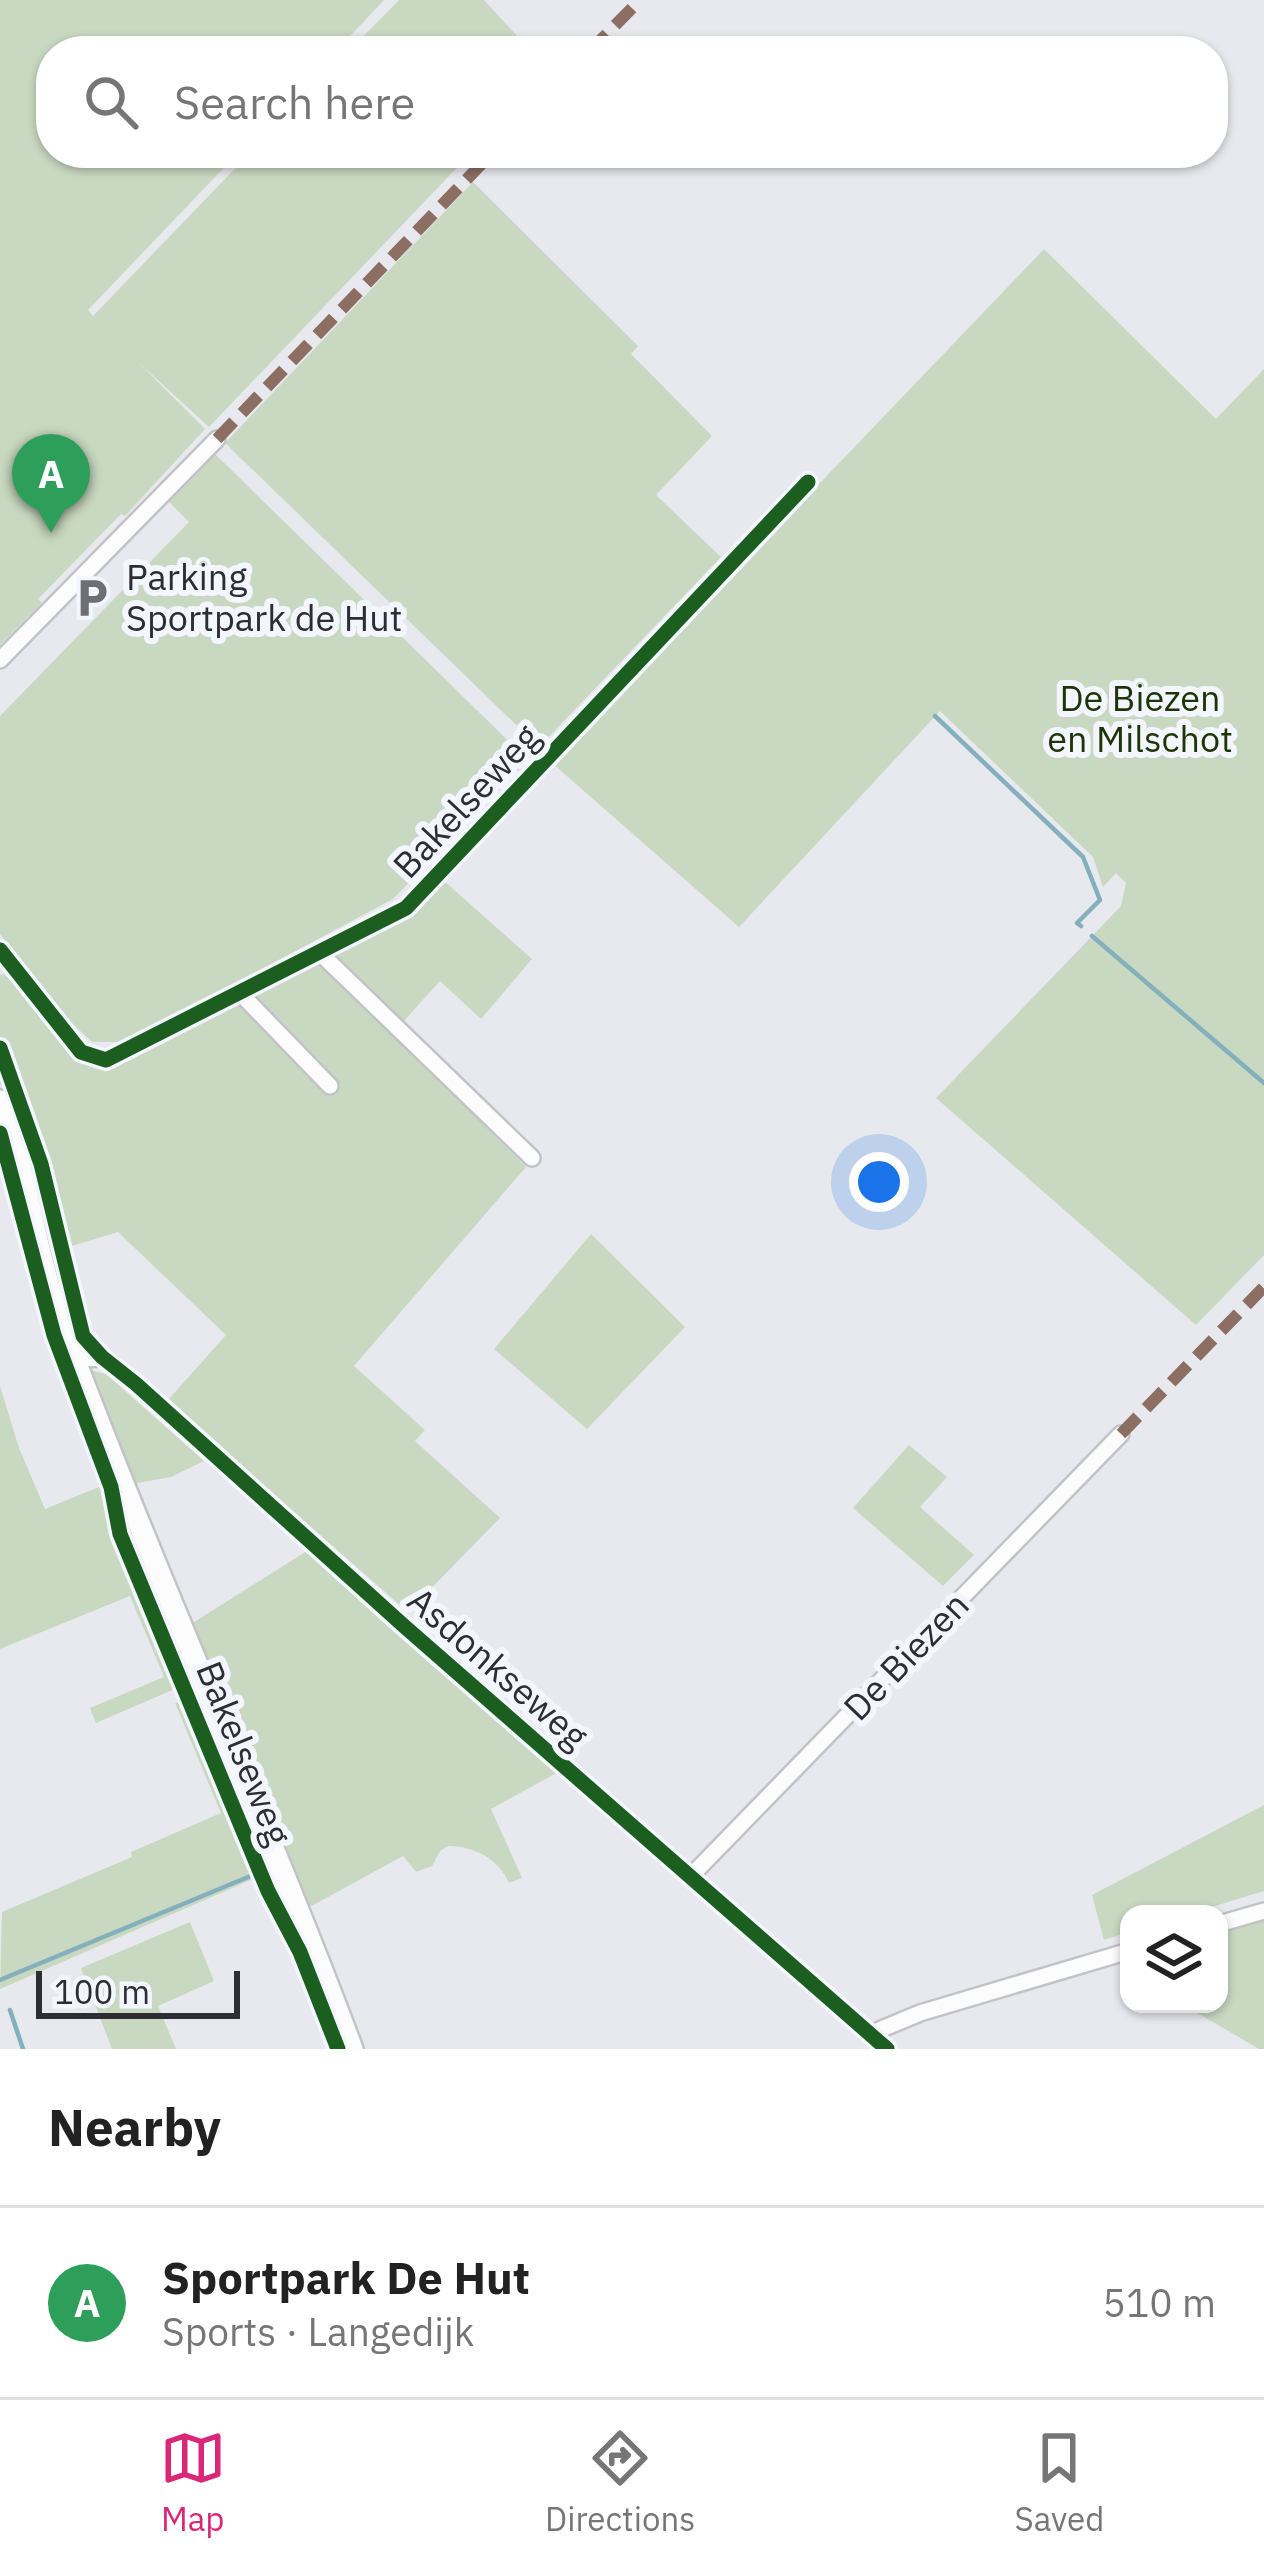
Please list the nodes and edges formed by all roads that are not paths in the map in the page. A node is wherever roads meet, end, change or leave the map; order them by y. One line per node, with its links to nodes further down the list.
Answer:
1 (217, 440): 3 (street)
2 (808, 482): 4 (street, Bakelseweg)
3 (0, 660)
4 (320, 953): 6 (street, Bakelseweg); 9 (street)
5 (2, 955): 6 (street, Bakelseweg)
6 (240, 993): 7 (street)
7 (330, 1086)
8 (0, 1101): 10 (street, Bakelseweg)
9 (532, 1158)
10 (11, 1171): 11 (street, Bakelseweg)
11 (75, 1359): 13 (street, Asdonkseweg); 18 (street, Bakelseweg)
12 (1121, 1434): 13 (street, De Biezen)
13 (690, 1877): 17 (street, Asdonkseweg)
14 (1264, 1911): 15 (street)
15 (1228, 1921)
16 (1120, 1954): 17 (street)
17 (870, 2035): 19 (street, Asdonkseweg)
18 (352, 2049)
19 (887, 2049)

